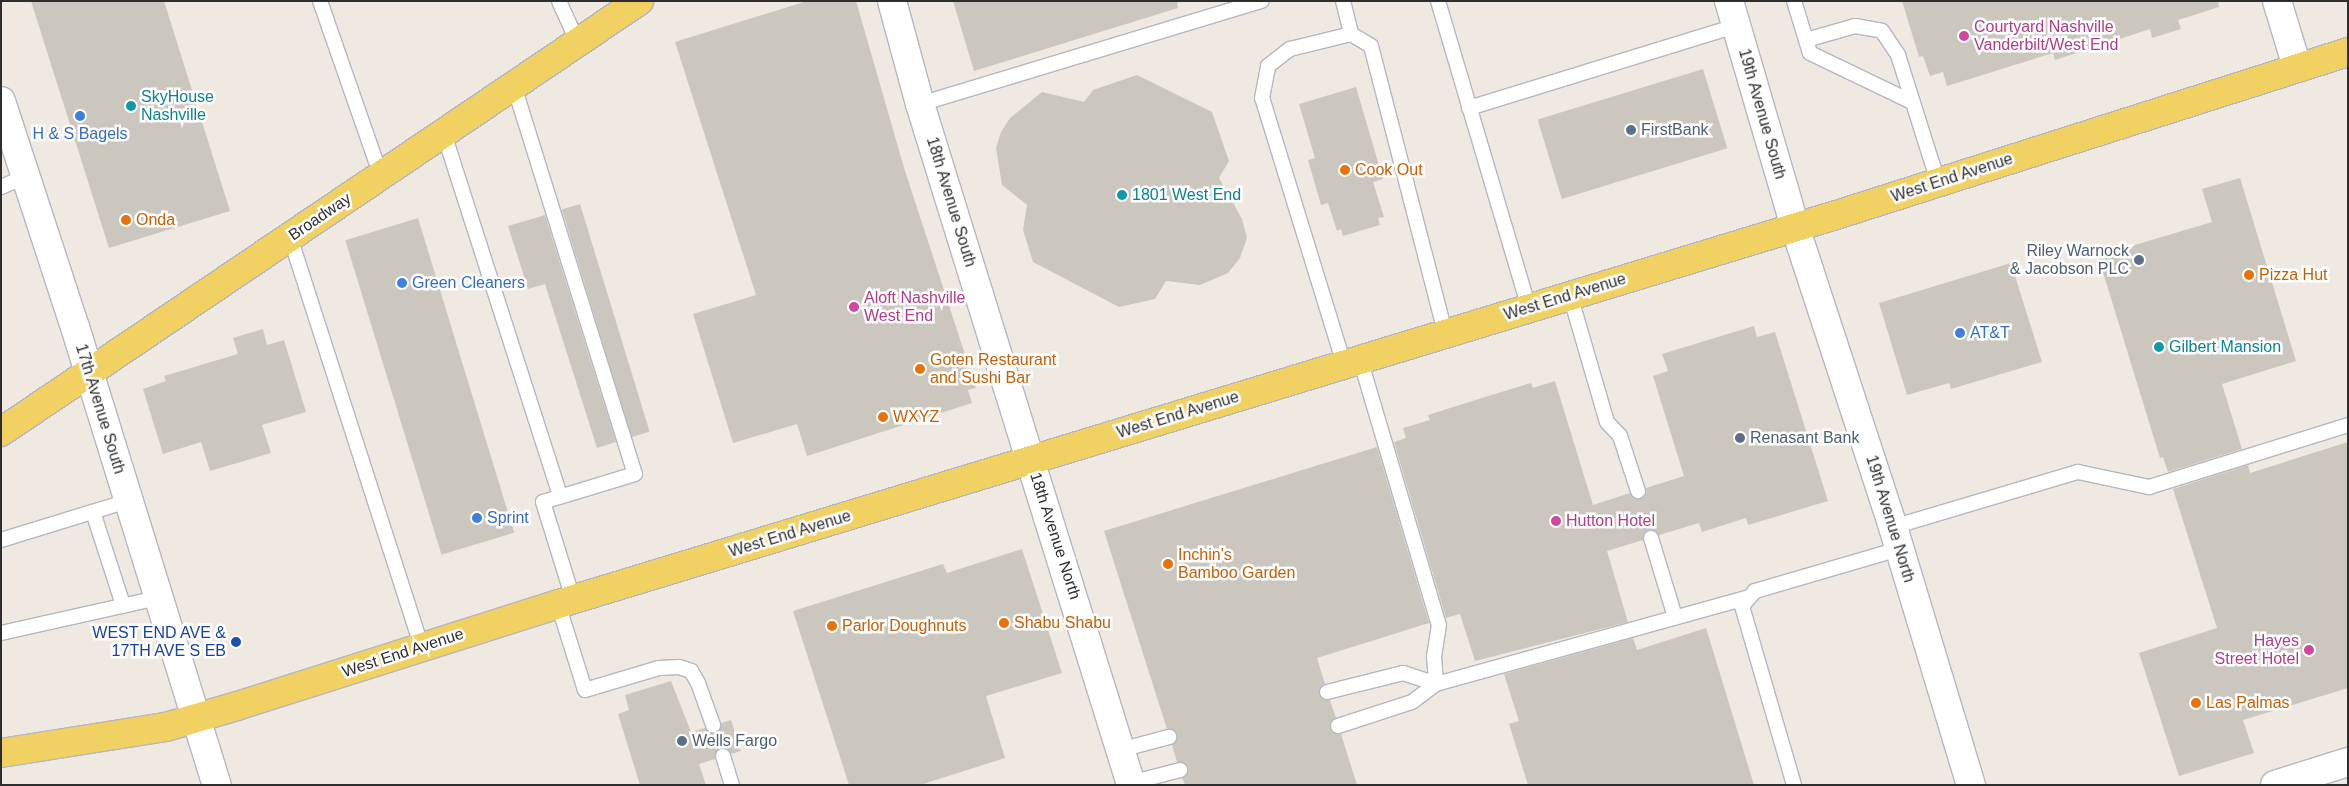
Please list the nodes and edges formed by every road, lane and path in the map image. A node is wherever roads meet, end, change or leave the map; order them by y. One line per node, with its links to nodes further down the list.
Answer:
1 (559, 1): 13 (lane)
2 (639, 1): 13 (main road, Broadway)
3 (892, 1): 19 (street, 18th Avenue South)
4 (1262, 1): 19 (lane)
5 (1343, 1): 11 (lane)
6 (1438, 1): 20 (lane)
7 (1794, 1): 12 (lane)
8 (2277, 1): 15 (street)
9 (322, 2): 22 (lane)
10 (1732, 14): 20 (lane); 25 (street, 19th Avenue South)
11 (1351, 34): 29 (lane); 30 (lane)
12 (1806, 40): 18 (lane); 18 (lane)
13 (578, 43): 16 (main road, Broadway)
14 (2348, 52): 15 (main road, West End Avenue)
15 (2297, 67): 24 (main road, West End Avenue)
16 (514, 86): 21 (main road, Broadway); 36 (lane)
17 (1, 101): 23 (street, 17th Avenue South)
18 (1912, 102): 24 (lane)
19 (920, 104): 34 (street, 18th Avenue South)
20 (1469, 108): 28 (lane)
21 (444, 134): 22 (main road, Broadway); 36 (lane)
22 (381, 176): 26 (main road, Broadway)
23 (13, 182): 31 (street, 17th Avenue South)
24 (1938, 182): 25 (main road, West End Avenue)
25 (1795, 227): 27 (main road, West End Avenue); 40 (street, 19th Avenue North)
26 (290, 237): 31 (main road, Broadway); 48 (lane)
27 (1570, 295): 28 (main road, West End Avenue); 35 (lane)
28 (1529, 308): 29 (main road, West End Avenue)
29 (1445, 333): 30 (main road, West End Avenue)
30 (1352, 362): 34 (main road, West End Avenue); 49 (lane)
31 (88, 372): 33 (main road, Broadway); 37 (street, 17th Avenue South)
32 (2348, 424): 40 (lane)
33 (1, 432)
34 (1030, 460): 44 (main road, West End Avenue); 55 (street, 18th Avenue North)
35 (1638, 491)
36 (560, 496): 44 (lane)
37 (128, 501): 38 (lane); 42 (street, 17th Avenue South)
38 (93, 512): 41 (lane); 45 (lane)
39 (1651, 538): 46 (lane)
40 (1896, 538): 43 (lane); 64 (street, 19th Avenue North)
41 (1, 540)
42 (158, 598): 45 (lane); 51 (street, 17th Avenue South)
43 (1747, 598): 46 (lane); 63 (lane)
44 (566, 602): 48 (main road, West End Avenue); 52 (lane)
45 (123, 605): 47 (lane)
46 (1675, 617): 49 (lane)
47 (1, 633)
48 (421, 646): 51 (main road, West End Avenue)
49 (1436, 684): 50 (lane); 53 (lane)
50 (1327, 692)
51 (197, 718): 56 (main road, West End Avenue); 61 (street, 17th Avenue South)
52 (713, 725)
53 (1338, 726)
54 (1169, 737): 55 (lane)
55 (1120, 750): 60 (street, 18th Avenue North)
56 (1, 753)
57 (723, 756): 62 (lane)
58 (2348, 762): 65 (street)
59 (1180, 770): 60 (lane)
60 (1128, 784)
61 (217, 785)
62 (732, 785)
63 (1794, 785)
64 (1971, 785)
65 (2275, 785)

